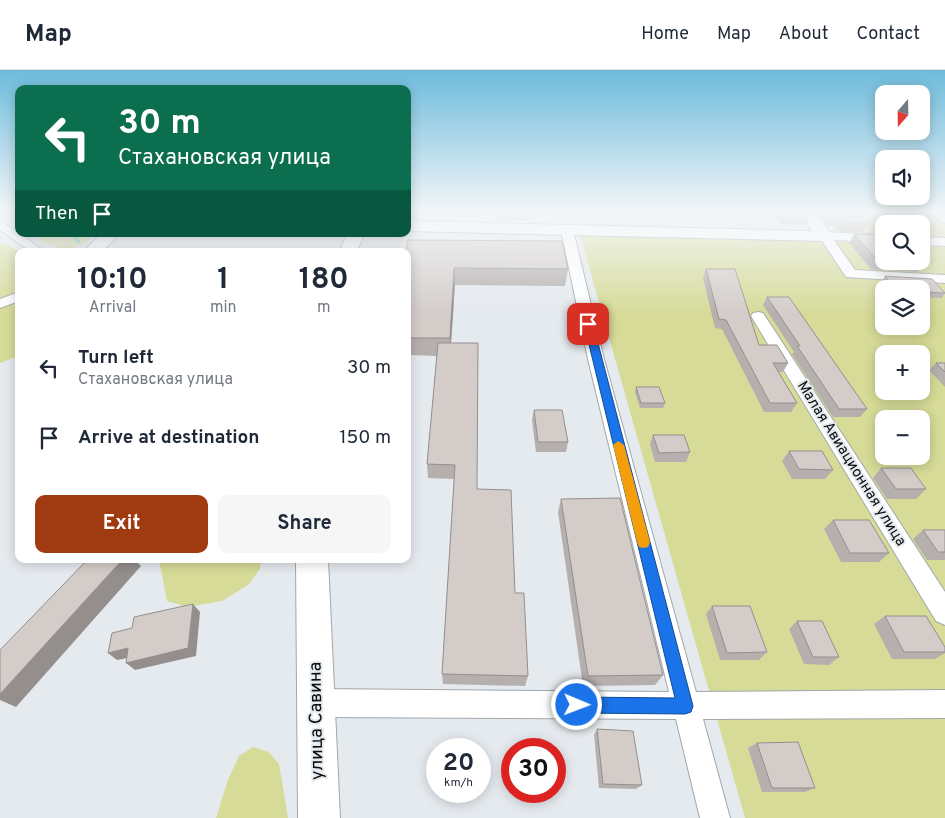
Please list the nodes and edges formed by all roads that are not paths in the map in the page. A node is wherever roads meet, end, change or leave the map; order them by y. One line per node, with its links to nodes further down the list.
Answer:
1 (571, 246): 13 (street)
2 (832, 246): 3 (street)
3 (945, 279)
4 (15, 298): 5 (street)
5 (0, 304)
6 (758, 316): 9 (street, Малая Авиационная улица)
7 (295, 563): 10 (street)
8 (312, 563): 10 (street, улица Савина)
9 (945, 613)
10 (315, 624): 11 (street, улица Савина)
11 (317, 703): 13 (street); 14 (street, улица Савина)
12 (945, 704): 13 (street)
13 (685, 706): 15 (street)
14 (319, 818)
15 (715, 818)

